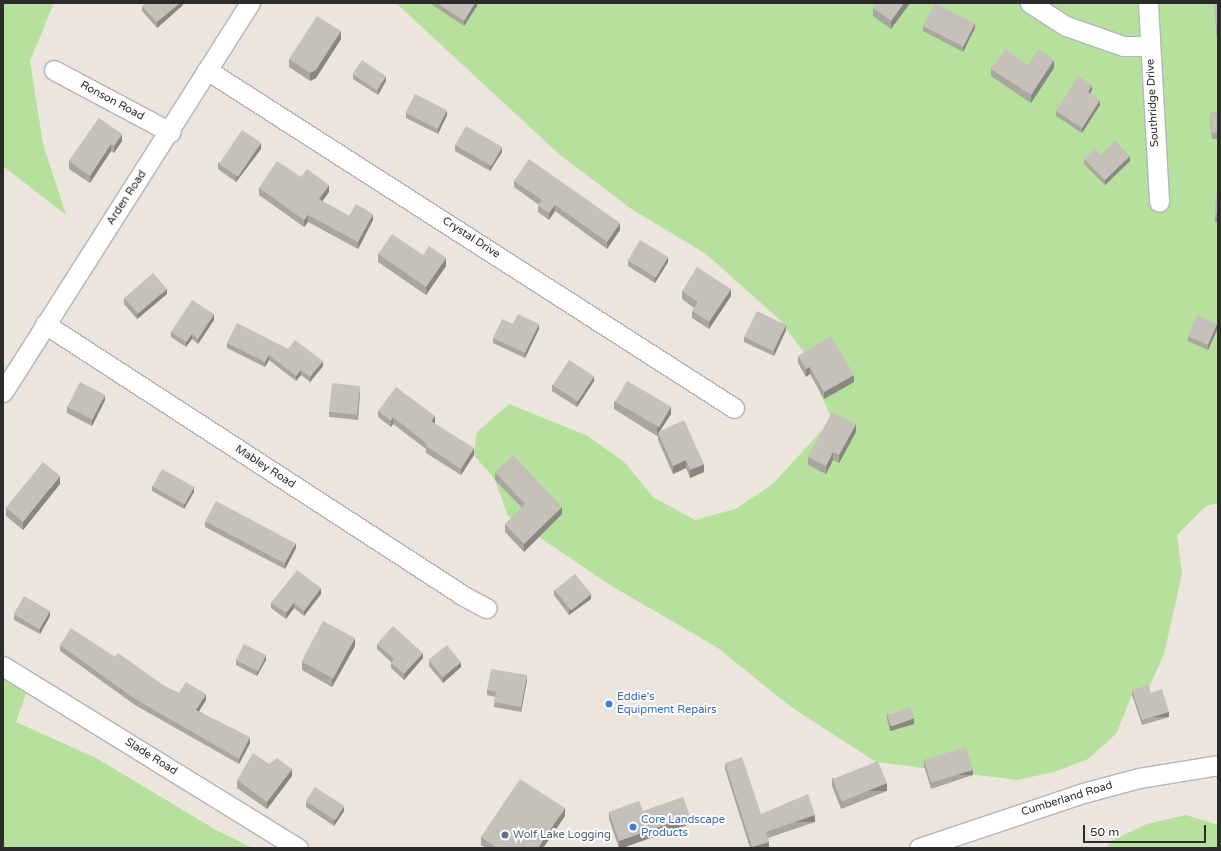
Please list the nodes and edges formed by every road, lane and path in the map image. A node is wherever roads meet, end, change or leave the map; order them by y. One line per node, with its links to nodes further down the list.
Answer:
1 (250, 3): 6 (street, Arden Road)
2 (1030, 3): 4 (street)
3 (1148, 3): 4 (street, Southridge Drive)
4 (1150, 46): 8 (street, Southridge Drive)
5 (54, 70): 7 (street, Ronson Road)
6 (207, 70): 7 (street, Arden Road); 11 (street, Crystal Drive)
7 (170, 132): 9 (street, Arden Road)
8 (1159, 202)
9 (46, 324): 10 (street, Arden Road); 12 (street, Mabley Road)
10 (3, 392)
11 (734, 408)
12 (486, 608)
13 (3, 666): 15 (street, Slade Road)
14 (1218, 765): 16 (street, Cumberland Road)
15 (298, 848)
16 (920, 848)

